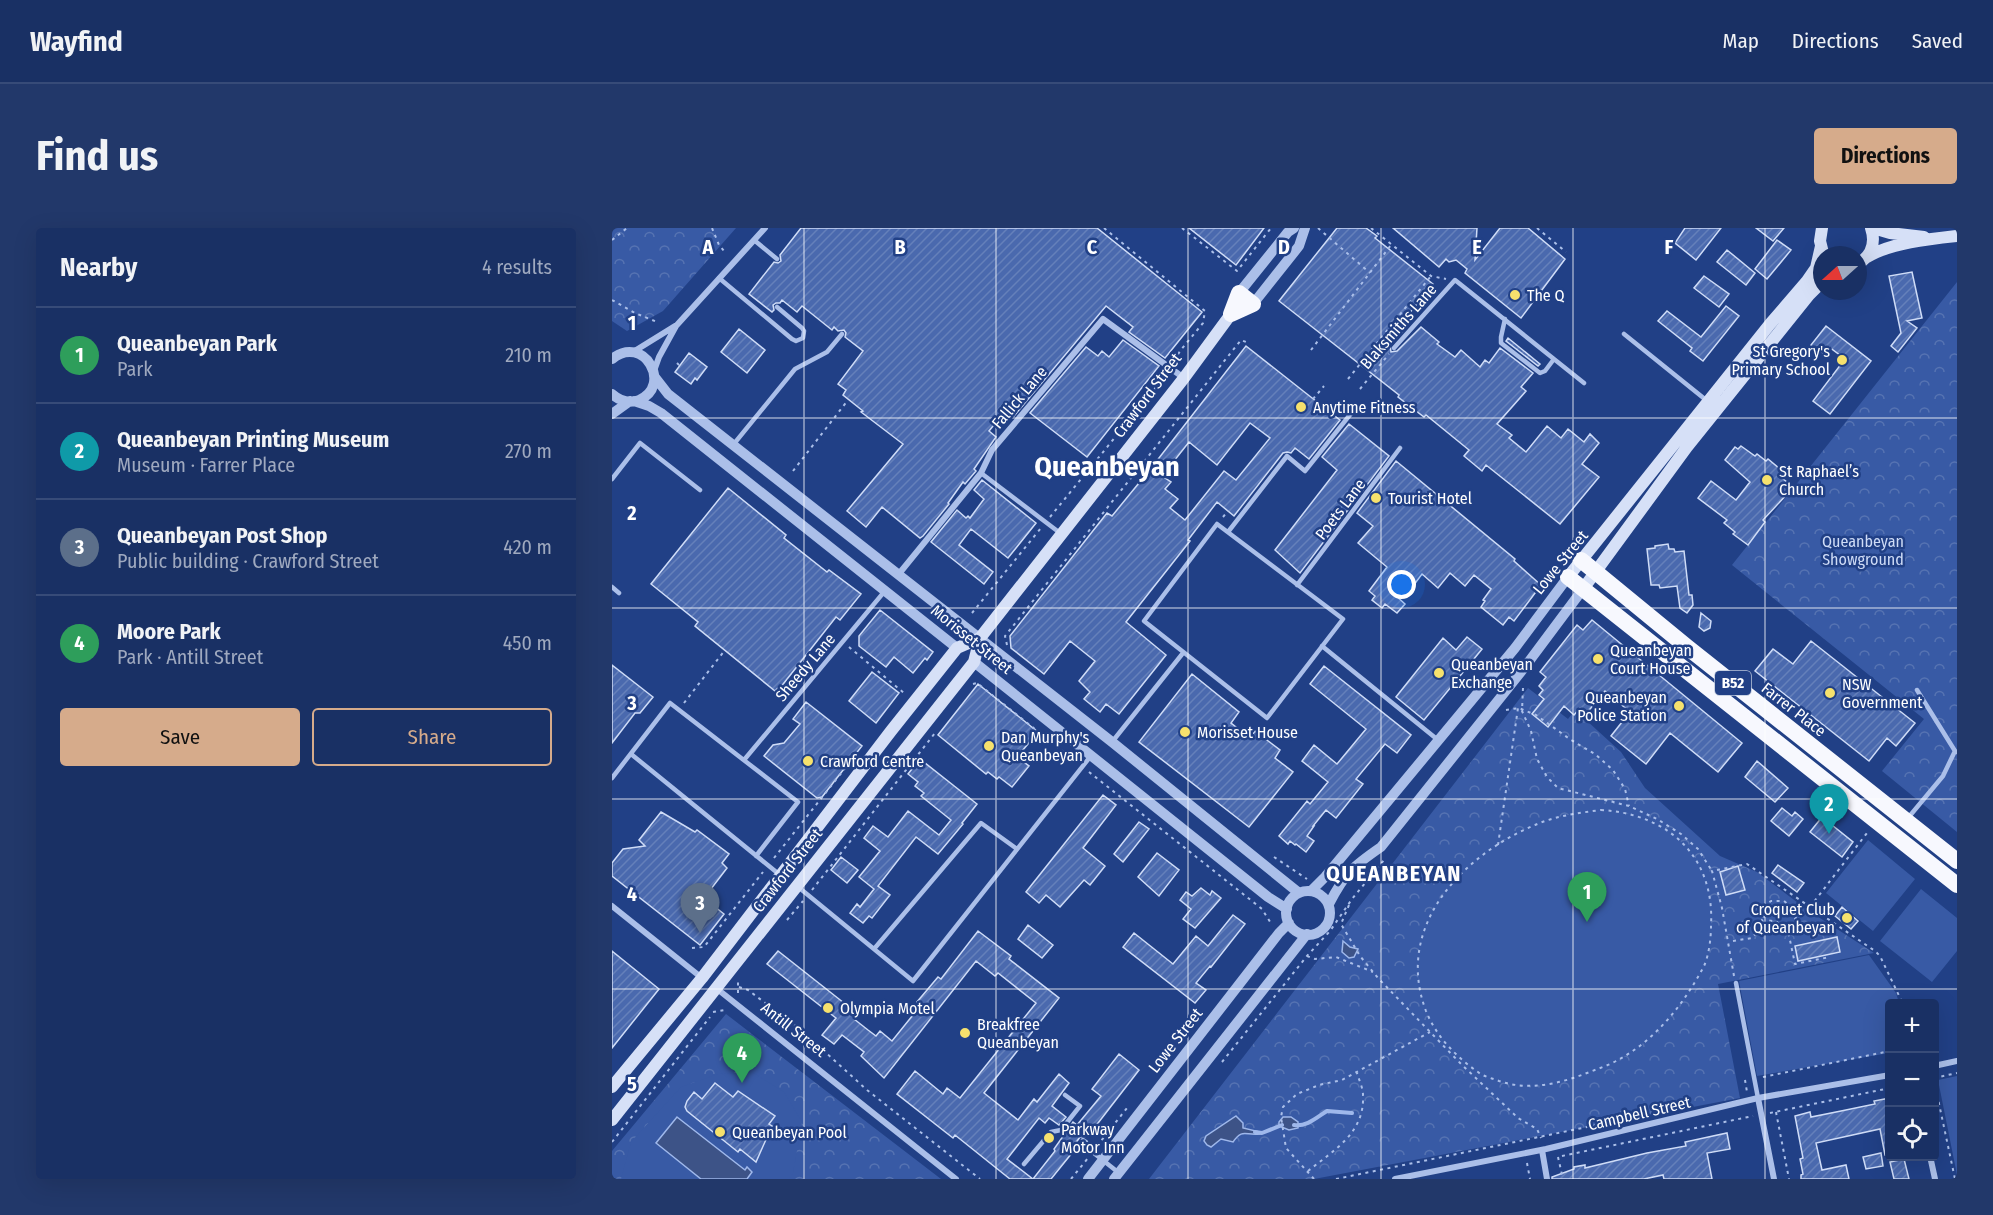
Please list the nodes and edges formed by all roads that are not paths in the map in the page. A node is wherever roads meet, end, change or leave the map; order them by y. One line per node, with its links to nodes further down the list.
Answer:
1 (765, 228): 8 (street)
2 (1293, 228): 14 (street, Crawford Street)
3 (1305, 228): 15 (street, Crawford Street)
4 (1872, 228): 7 (main road); 9 (main road)
5 (1957, 236): 7 (main road)
6 (1821, 238): 32 (main road, Lowe Street)
7 (1934, 238): 10 (main road)
8 (754, 240): 11 (lane); 12 (street)
9 (1867, 253)
10 (1867, 258)
11 (777, 259)
12 (719, 278): 16 (lane); 19 (street)
13 (1813, 291): 32 (main road, Lowe Street)
14 (1239, 293): 15 (highway); 17 (highway, Crawford Street)
15 (1253, 304): 17 (highway, Crawford Street)
16 (777, 307)
17 (1231, 314): 28 (main road, Crawford Street)
18 (1505, 319): 23 (lane, Blaksmiths Lane); 26 (lane); 26 (lane)
19 (676, 326): 24 (street); 27 (street)
20 (842, 334): 35 (lane)
21 (1624, 334): 32 (lane)
22 (612, 347): 24 (street)
23 (1394, 348)
24 (630, 352): 25 (street); 27 (street, Morisset Street)
25 (612, 359)
26 (1554, 359): 29 (lane)
27 (654, 374): 31 (street); 35 (street, Morisset Street)
28 (1184, 378): 37 (street, Fallick Lane); 41 (main road, Crawford Street)
29 (1584, 383)
30 (612, 394): 31 (street, Morisset Street)
31 (632, 401): 34 (street); 49 (street, Morisset Street)
32 (1713, 406): 42 (main road, Lowe Street); 43 (main road, Lowe Street)
33 (1353, 411): 40 (lane)
34 (612, 414)
35 (733, 445): 44 (street, Morisset Street)
36 (1400, 448): 46 (lane, Poets Lane)
37 (981, 473): 41 (lane); 44 (street, Fallick Lane)
38 (612, 479): 39 (lane)
39 (700, 490)
40 (1228, 532): 46 (lane); 54 (lane)
41 (1062, 534): 51 (main road, Crawford Street)
42 (1581, 560): 43 (highway, Farrer Place / B52); 45 (main road, Lowe Street)
43 (1596, 573): 48 (main road, Lowe Street); 57 (highway, Farrer Place / B52)
44 (898, 575): 51 (street, Morisset Street)
45 (1568, 577): 48 (highway, B52); 59 (street, Lowe Street)
46 (1297, 585): 52 (lane)
47 (612, 587): 50 (lane)
48 (1583, 589): 58 (highway, B52); 75 (street, Lowe Street)
49 (885, 590): 53 (street, Morisset Street); 64 (lane, Sheedy Lane)
50 (620, 593)
51 (980, 638): 53 (main road, Crawford Street); 55 (main road, Crawford Street); 60 (street, Morisset Street)
52 (1322, 646): 54 (lane); 59 (lane)
53 (957, 648): 55 (main road, Morisset Street); 70 (main road, Crawford Street)
54 (1183, 653): 60 (lane)
55 (974, 662): 63 (street, Morisset Street); 72 (main road, Crawford Street)
56 (1917, 690): 61 (lane)
57 (1779, 720): 58 (highway); 66 (highway, Farrer Place / B52)
58 (1767, 735): 71 (highway, B52)
59 (1438, 740): 73 (street, Lowe Street)
60 (1112, 742): 74 (street, Morisset Street)
61 (1956, 752): 66 (lane)
62 (631, 754): 64 (lane); 65 (lane); 68 (lane)
63 (1092, 756): 67 (lane); 77 (street, Morisset Street)
64 (744, 760): 68 (lane)
65 (612, 778)
66 (1906, 820): 69 (highway, Farrer Place / B52)
67 (1017, 849): 80 (lane); 80 (lane)
68 (756, 856): 70 (lane)
69 (1957, 861)
70 (780, 875): 81 (main road, Crawford Street)
71 (1957, 885)
72 (797, 886): 80 (lane); 83 (main road, Crawford Street)
73 (1311, 891): 74 (street); 75 (street)
74 (1299, 893): 77 (street)
75 (1329, 904): 79 (street)
76 (612, 906): 81 (street, Antill Street)
77 (1287, 909): 78 (street)
78 (1289, 923): 79 (street); 95 (street, Lowe Street)
79 (1307, 934): 98 (street)
80 (874, 949)
81 (702, 978): 83 (main road, Antill Street); 87 (main road, Crawford Street)
82 (1736, 982): 89 (lane)
83 (716, 988): 90 (main road, Crawford Street); 99 (street, Antill Street)
84 (1957, 1061): 85 (street)
85 (1939, 1065)
86 (1885, 1076): 89 (street, Campbell Street)
87 (612, 1088)
88 (1065, 1095): 97 (lane)
89 (1758, 1098): 94 (street, Campbell Street); 103 (street)
90 (612, 1120)
91 (1083, 1140): 93 (lane)
92 (1079, 1144): 93 (lane)
93 (1086, 1146): 95 (lane)
94 (1544, 1149): 101 (street, Campbell Street); 102 (street)
95 (1102, 1160): 98 (lane); 100 (street, Lowe Street)
96 (1931, 1161): 104 (street)
97 (1024, 1164)
98 (1117, 1176)
99 (956, 1179)
100 (1088, 1179)
101 (1395, 1179)
102 (1547, 1179)
103 (1774, 1179)
104 (1935, 1179)

